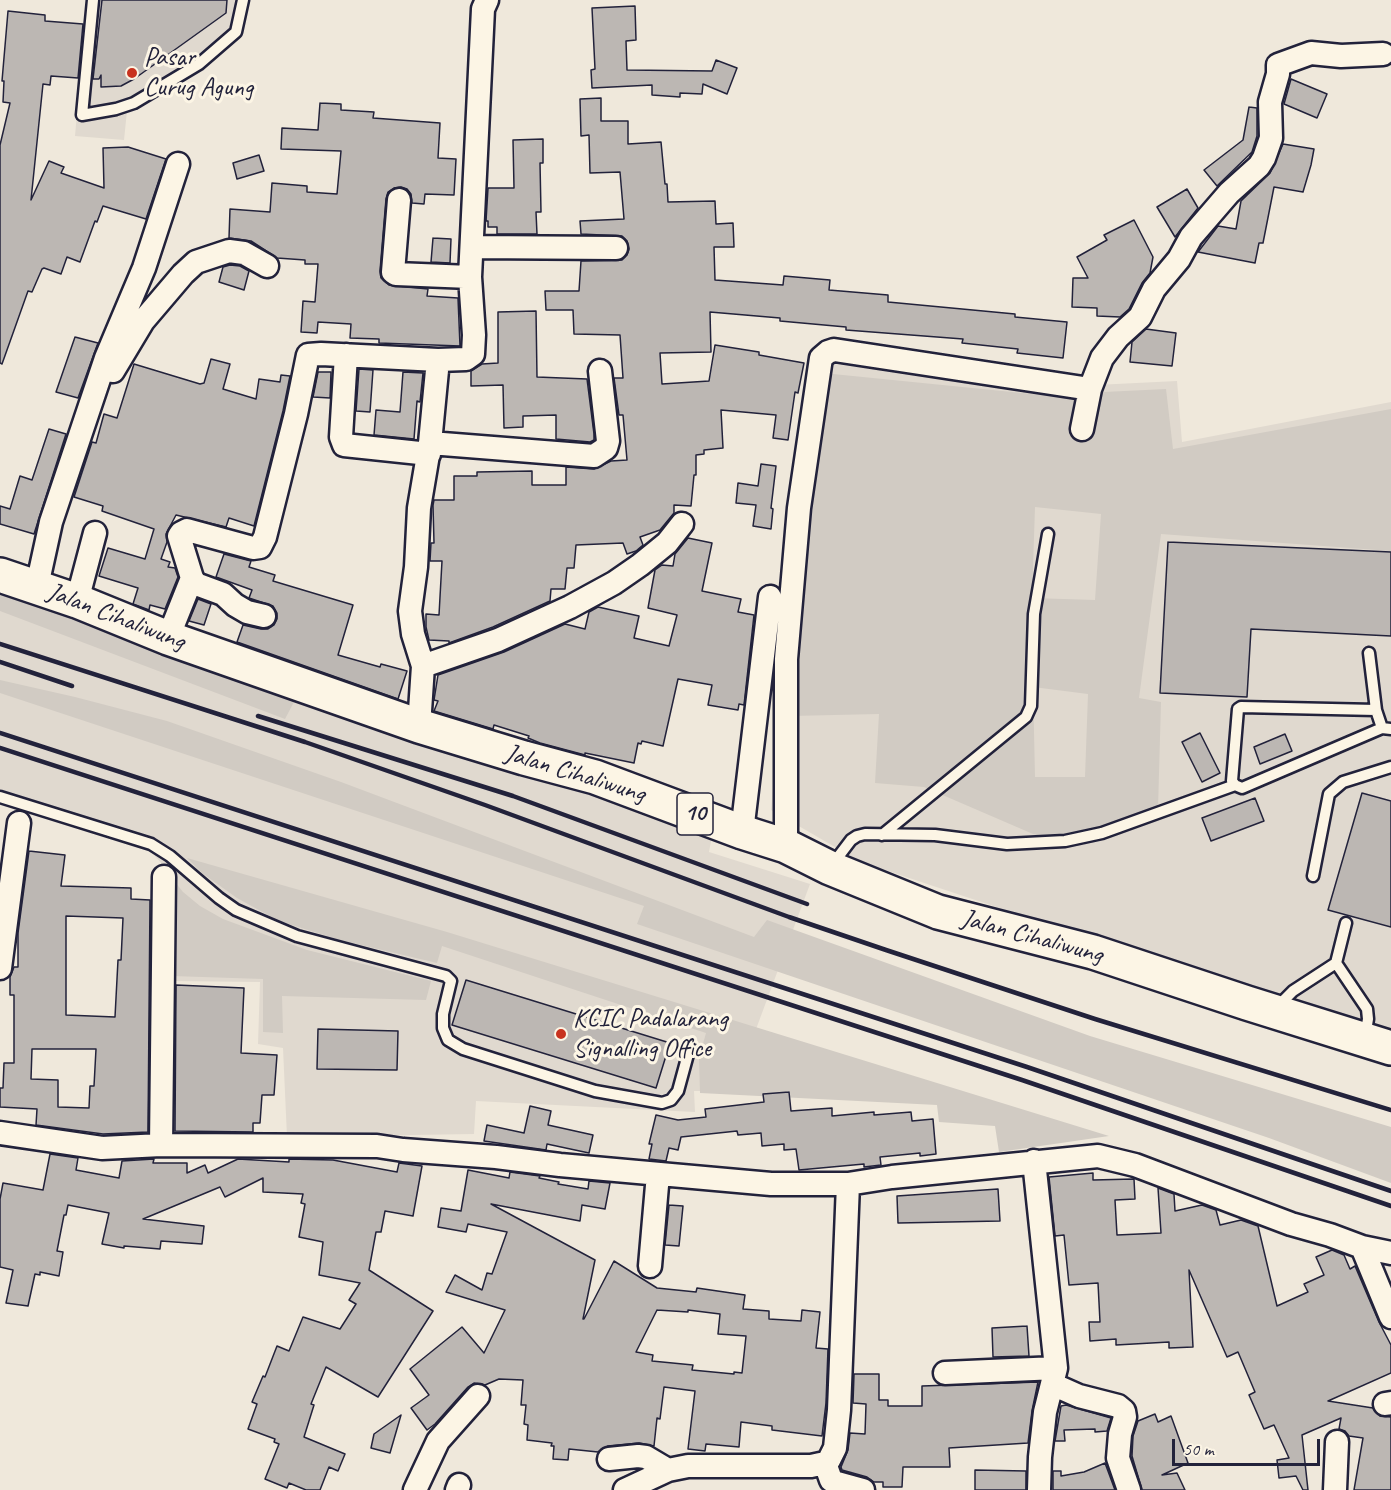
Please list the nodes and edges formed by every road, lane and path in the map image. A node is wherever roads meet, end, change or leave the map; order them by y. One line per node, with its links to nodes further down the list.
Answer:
1 (93, 0): 2 (lane)
2 (243, 0)
3 (487, 0): 7 (street)
4 (1383, 54): 14 (street)
5 (178, 164): 15 (street)
6 (399, 200): 10 (street)
7 (472, 247): 8 (street); 10 (street)
8 (616, 248)
9 (267, 266): 15 (street)
10 (470, 277): 12 (street)
11 (346, 355): 12 (street); 17 (street); 22 (street)
12 (438, 360): 17 (street)
13 (600, 371): 17 (street)
14 (1090, 389): 16 (street); 39 (street)
15 (91, 404): 23 (street)
16 (1082, 429)
17 (429, 448): 29 (street)
18 (682, 524): 29 (street)
19 (95, 533): 25 (street)
20 (1048, 534): 38 (lane)
21 (0, 575): 23 (highway, Jalan Cihaliwung / 10)
22 (192, 578): 26 (street); 27 (street)
23 (37, 586): 25 (highway, Jalan Cihaliwung / 10)
24 (770, 597): 37 (street)
25 (77, 601): 27 (highway, Jalan Cihaliwung / 10)
26 (264, 616)
27 (168, 638): 31 (highway, Jalan Cihaliwung / 10)
28 (1369, 653): 30 (lane)
29 (423, 666): 31 (street)
30 (1376, 710): 32 (lane); 34 (lane)
31 (419, 726): 37 (highway, Jalan Cihaliwung / 10)
32 (1387, 728): 34 (lane)
33 (1391, 767): 41 (lane)
34 (1235, 785): 38 (lane)
35 (0, 797): 48 (lane)
36 (19, 823): 45 (street)
37 (742, 832): 39 (highway, Jalan Cihaliwung / 10)
38 (882, 834): 40 (lane)
39 (786, 846): 40 (highway, Jalan Cihaliwung / 10)
40 (831, 868): 46 (highway, Jalan Cihaliwung / 10)
41 (1313, 876)
42 (164, 877): 50 (street)
43 (1346, 923): 44 (lane)
44 (1336, 963): 46 (lane); 47 (lane)
45 (0, 968)
46 (1279, 1012): 47 (highway, Jalan Cihaliwung / 10)
47 (1378, 1044)
48 (690, 1047)
49 (0, 1133): 50 (street)
50 (161, 1145): 52 (street)
51 (1034, 1161): 53 (street); 54 (street); 59 (street)
52 (658, 1174): 53 (street); 56 (street)
53 (848, 1184): 63 (street)
54 (1362, 1247): 55 (street); 57 (street)
55 (1391, 1253)
56 (650, 1266)
57 (1391, 1317)
58 (945, 1373): 59 (street)
59 (1054, 1376): 68 (street); 69 (street)
60 (478, 1396): 65 (street)
61 (1337, 1442): 70 (street)
62 (609, 1459): 64 (street)
63 (825, 1463): 64 (street); 67 (street)
64 (668, 1470): 66 (street)
65 (416, 1490)
66 (625, 1490)
67 (863, 1490)
68 (1039, 1490)
69 (1129, 1490)
70 (1335, 1490)

